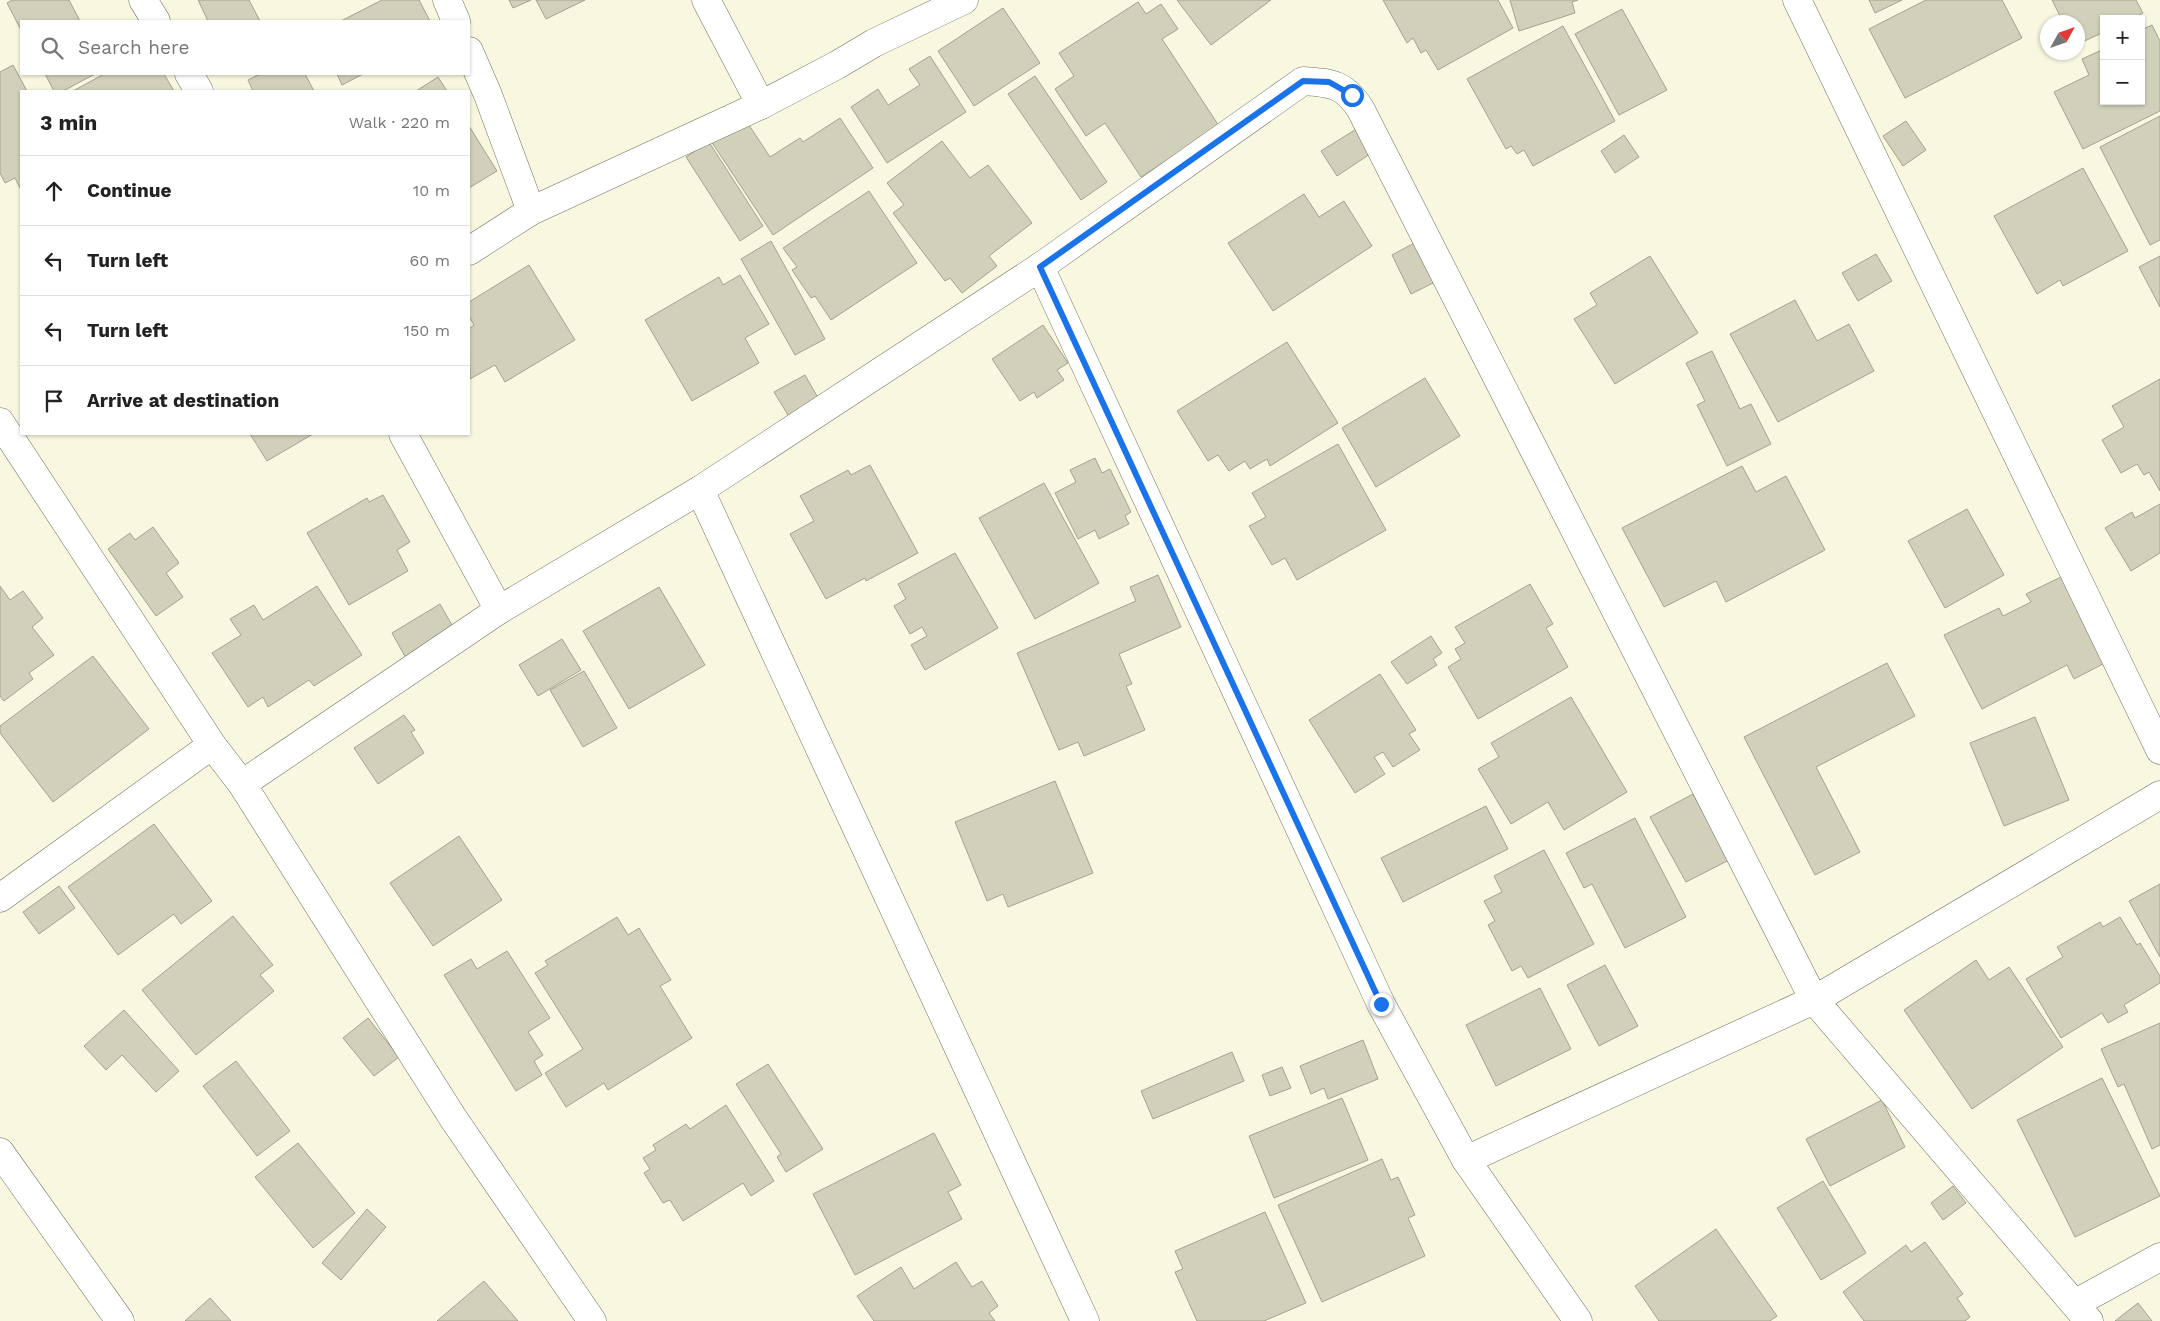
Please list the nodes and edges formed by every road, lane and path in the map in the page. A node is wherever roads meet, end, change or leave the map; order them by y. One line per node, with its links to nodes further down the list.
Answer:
1 (143, 0): 6 (street)
2 (447, 0): 7 (street)
3 (706, 0): 11 (street)
4 (964, 0): 11 (street)
5 (1797, 0): 20 (street)
6 (155, 20)
7 (456, 20)
8 (470, 53): 12 (street)
9 (190, 75): 10 (street)
10 (198, 90)
11 (761, 105): 12 (street)
12 (531, 210): 13 (street)
13 (470, 250)
14 (1040, 267): 17 (street); 24 (street); 26 (street)
15 (0, 422): 19 (street)
16 (404, 435): 18 (street)
17 (700, 490): 18 (street); 31 (street)
18 (499, 610): 21 (street)
19 (212, 744): 21 (street); 23 (street)
20 (2160, 750)
21 (242, 784): 30 (street)
22 (2160, 795): 24 (street)
23 (0, 898)
24 (1814, 1000): 26 (street); 28 (street)
25 (0, 1152): 29 (street)
26 (1466, 1160): 32 (street)
27 (2160, 1257): 28 (street)
28 (2083, 1312)
29 (120, 1321)
30 (592, 1321)
31 (1085, 1321)
32 (1578, 1321)

